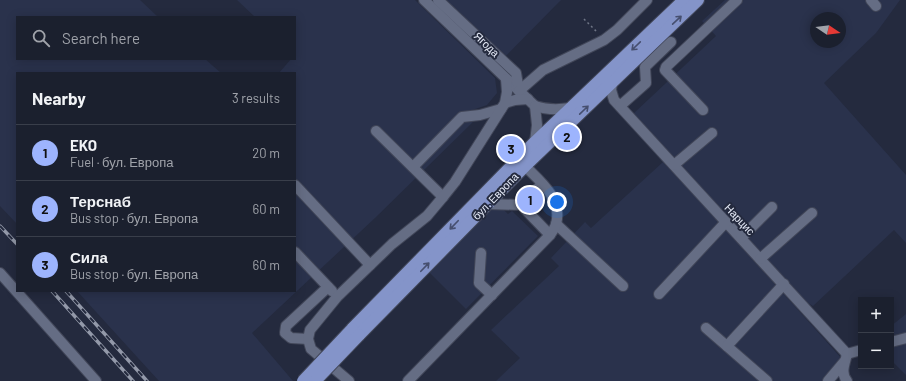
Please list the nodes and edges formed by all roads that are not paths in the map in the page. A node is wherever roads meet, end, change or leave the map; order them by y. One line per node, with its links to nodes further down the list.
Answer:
1 (424, 0): 9 (street, Ягода)
2 (438, 0): 11 (street)
3 (648, 0): 11 (street)
4 (684, 0): 16 (main road, бул. Европа, one-way to 16)
5 (698, 0): 7 (main road, бул. Европа, one-way to 5)
6 (737, 0): 8 (street)
7 (666, 38): 8 (street); 10 (main road, бул. Европа); 14 (street)
8 (681, 52): 17 (street)
9 (506, 79): 11 (street, Ягода); 15 (street)
10 (612, 83): 12 (main road, бул. Европа); 14 (street)
11 (519, 91): 13 (street, Ягода)
12 (598, 96): 14 (street); 22 (main road, бул. Европа, one-way to 12)
13 (531, 102): 15 (street); 16 (street); 20 (street)
14 (617, 103): 21 (street, Нарцис)
15 (503, 106): 23 (street); 26 (street)
16 (570, 108): 20 (main road, бул. Европа)
17 (703, 110)
18 (376, 131): 23 (street)
19 (712, 132): 21 (street)
20 (536, 142): 49 (main road, бул. Европа, one-way to 49)
21 (674, 165): 31 (street, Нарцис)
22 (525, 166): 24 (street); 27 (main road, бул. Европа)
23 (413, 167): 26 (street)
24 (542, 184): 28 (street); 32 (street)
25 (296, 186): 38 (street)
26 (443, 197): 38 (street)
27 (487, 204): 28 (street); 49 (main road, бул. Европа, one-way to 27)
28 (521, 205): 33 (street)
29 (772, 207): 34 (street)
30 (812, 213): 37 (street)
31 (726, 222): 34 (street, Нарцис); 45 (street)
32 (556, 224): 33 (street); 41 (street)
33 (550, 235): 46 (street)
34 (741, 238): 37 (street, Нарцис)
35 (296, 253): 42 (street)
36 (481, 253): 46 (street)
37 (760, 259): 40 (street, Нарцис)
38 (370, 265): 47 (street)
39 (0, 273): 43 (street)
40 (784, 284): 53 (street); 55 (street, Нарцис)
41 (623, 286)
42 (328, 287): 47 (street); 51 (street)
43 (16, 291)
44 (17, 292): 56 (street)
45 (659, 294)
46 (492, 295): 60 (street)
47 (337, 297): 51 (street)
48 (706, 328): 53 (street)
49 (356, 332): 57 (main road, бул. Европа, bridge); 58 (main road, бул. Европа, bridge)
50 (906, 338): 52 (street)
51 (308, 339): 59 (street)
52 (894, 341)
53 (727, 346): 61 (street)
54 (858, 351): 55 (street)
55 (846, 357): 62 (street); 63 (street)
56 (96, 381)
57 (303, 381)
58 (315, 381)
59 (349, 381)
60 (408, 381)
61 (767, 381)
62 (828, 381)
63 (847, 381)

